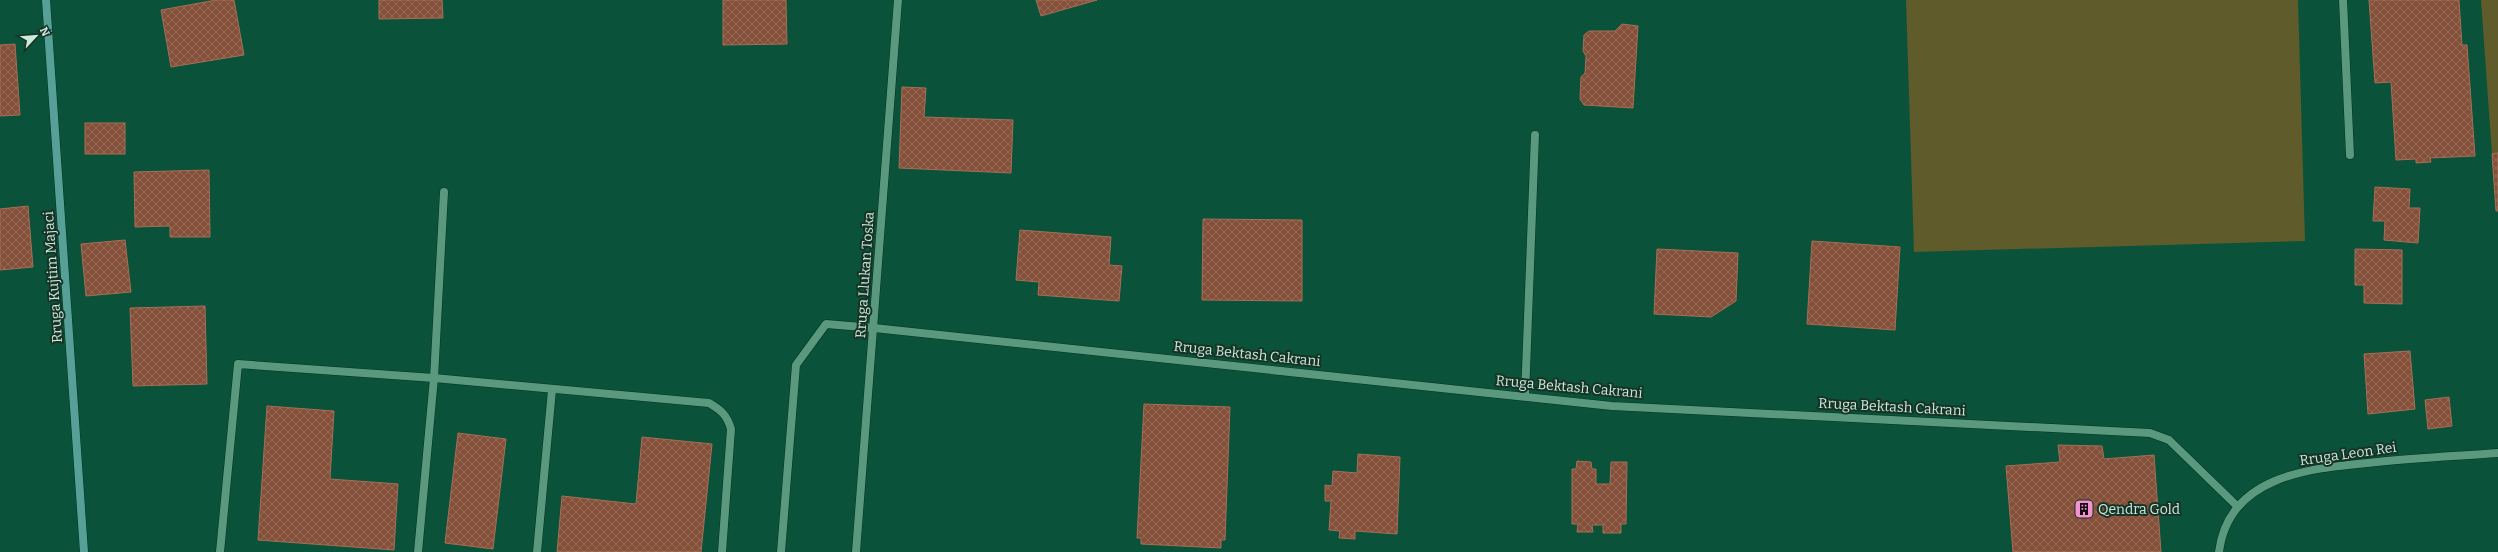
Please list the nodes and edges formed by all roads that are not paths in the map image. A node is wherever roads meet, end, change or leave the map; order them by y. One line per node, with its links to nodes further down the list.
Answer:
1 (46, 0): 13 (street, Rruga Kujtim Majaci)
2 (898, 0): 7 (street, Rruga Llukan Toska)
3 (2343, 0): 5 (street)
4 (1535, 135): 10 (street)
5 (2350, 155)
6 (444, 192): 8 (street)
7 (874, 328): 10 (street, Rruga Bektash Cakrani); 18 (street, Rruga Bektash Cakrani); 19 (street, Rruga Llukan Toska)
8 (434, 378): 9 (street); 14 (street); 15 (street)
9 (552, 390): 16 (street); 17 (street)
10 (1525, 396): 12 (street, Rruga Bektash Cakrani)
11 (2498, 453): 12 (street, Rruga Leon Rei)
12 (2237, 506): 20 (street, Rruga Leon Rei)
13 (84, 552)
14 (220, 552)
15 (418, 552)
16 (538, 552)
17 (722, 552)
18 (780, 552)
19 (856, 552)
20 (2218, 552)

